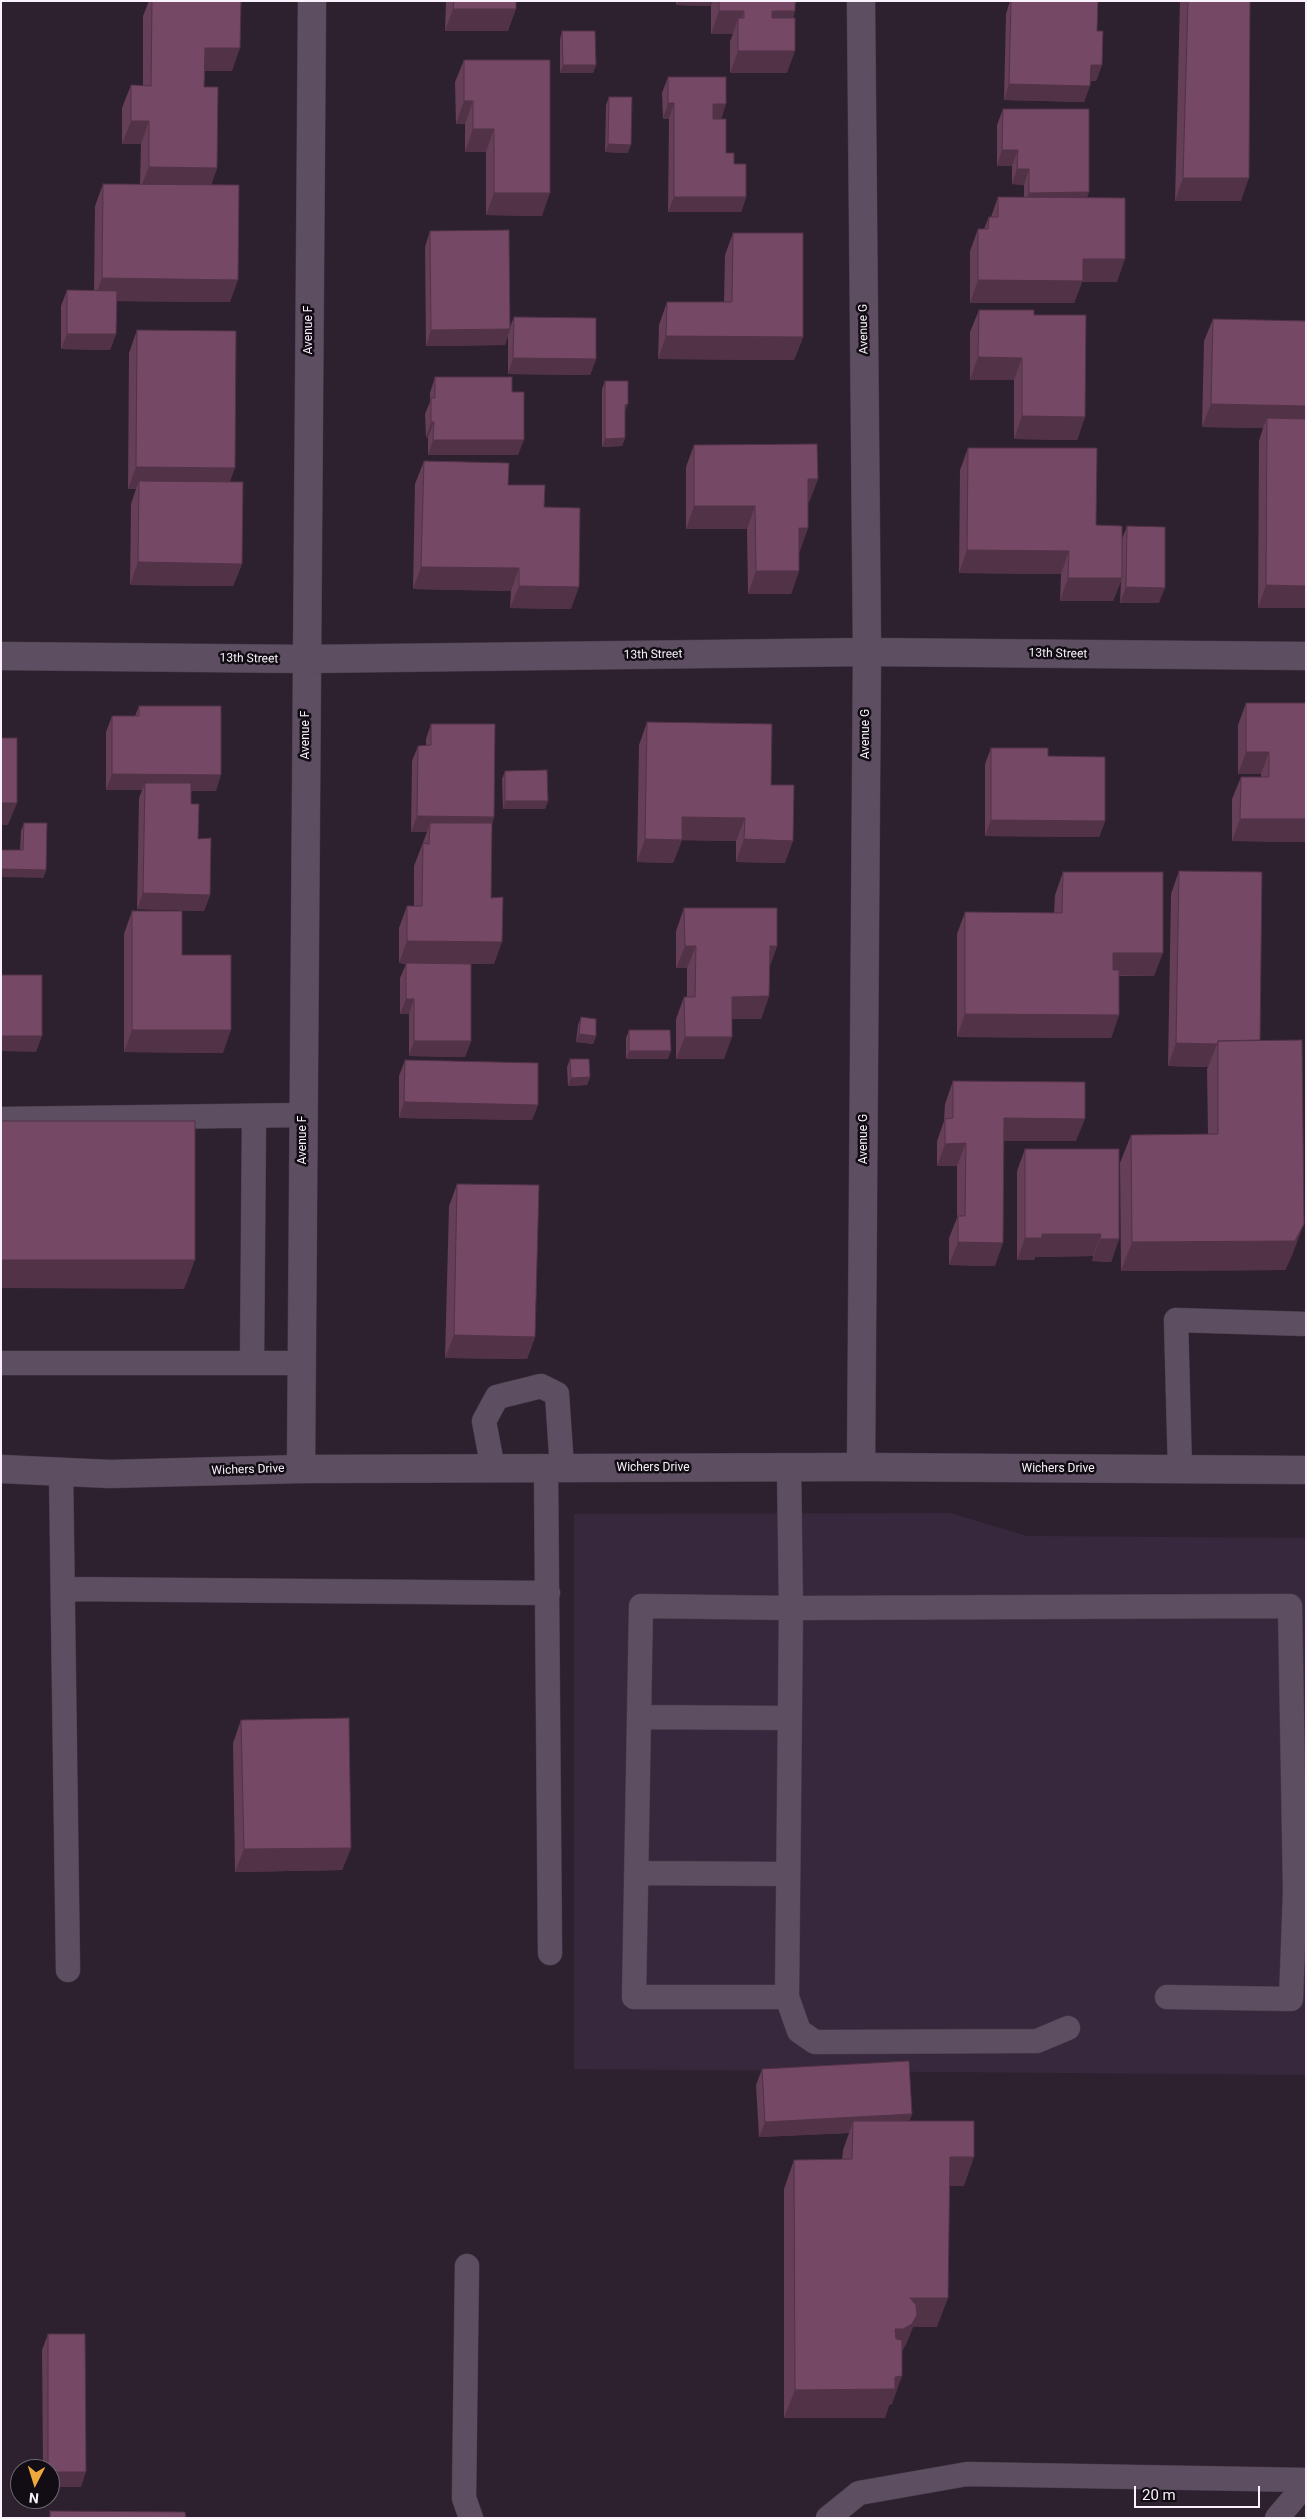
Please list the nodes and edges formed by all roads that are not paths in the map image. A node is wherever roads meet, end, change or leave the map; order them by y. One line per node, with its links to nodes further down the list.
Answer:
1 (312, 1): 6 (street, Avenue F)
2 (861, 1): 3 (street, Avenue G)
3 (867, 652): 5 (street, 13th Street); 6 (street, 13th Street); 14 (street, Avenue G)
4 (1, 656): 6 (street, 13th Street)
5 (1306, 656)
6 (306, 659): 7 (street, Avenue F)
7 (303, 1115): 8 (lane); 13 (street, Avenue F)
8 (254, 1116): 9 (lane); 12 (lane)
9 (1, 1119)
10 (1306, 1324): 20 (lane)
11 (1, 1363): 12 (lane)
12 (252, 1363): 13 (lane)
13 (302, 1363): 18 (street, Avenue F)
14 (861, 1467): 17 (street, Wichers Drive); 20 (street, Wichers Drive)
15 (1, 1468): 22 (street, Wichers Drive)
16 (554, 1468): 17 (street, Wichers Drive); 19 (street, Wichers Drive); 19 (lane); 24 (lane)
17 (789, 1468): 25 (lane)
18 (301, 1469): 19 (street, Wichers Drive); 22 (street, Wichers Drive)
19 (493, 1469)
20 (1180, 1470): 21 (street, Wichers Drive)
21 (1306, 1470)
22 (61, 1471): 23 (lane)
23 (63, 1589): 24 (lane); 32 (lane)
24 (548, 1593): 31 (lane)
25 (791, 1608): 26 (lane); 27 (lane); 30 (lane)
26 (639, 1717): 27 (lane); 28 (lane)
27 (790, 1718): 29 (lane)
28 (636, 1873): 29 (lane); 33 (lane)
29 (788, 1874): 33 (lane)
30 (1300, 1891): 34 (lane)
31 (550, 1953)
32 (68, 1970)
33 (787, 1997): 35 (lane)
34 (1167, 1997)
35 (1068, 2028)
36 (467, 2266): 39 (lane)
37 (1306, 2480): 40 (lane)
38 (1306, 2484): 41 (lane)
39 (471, 2518)
40 (828, 2518)
41 (1277, 2518)

